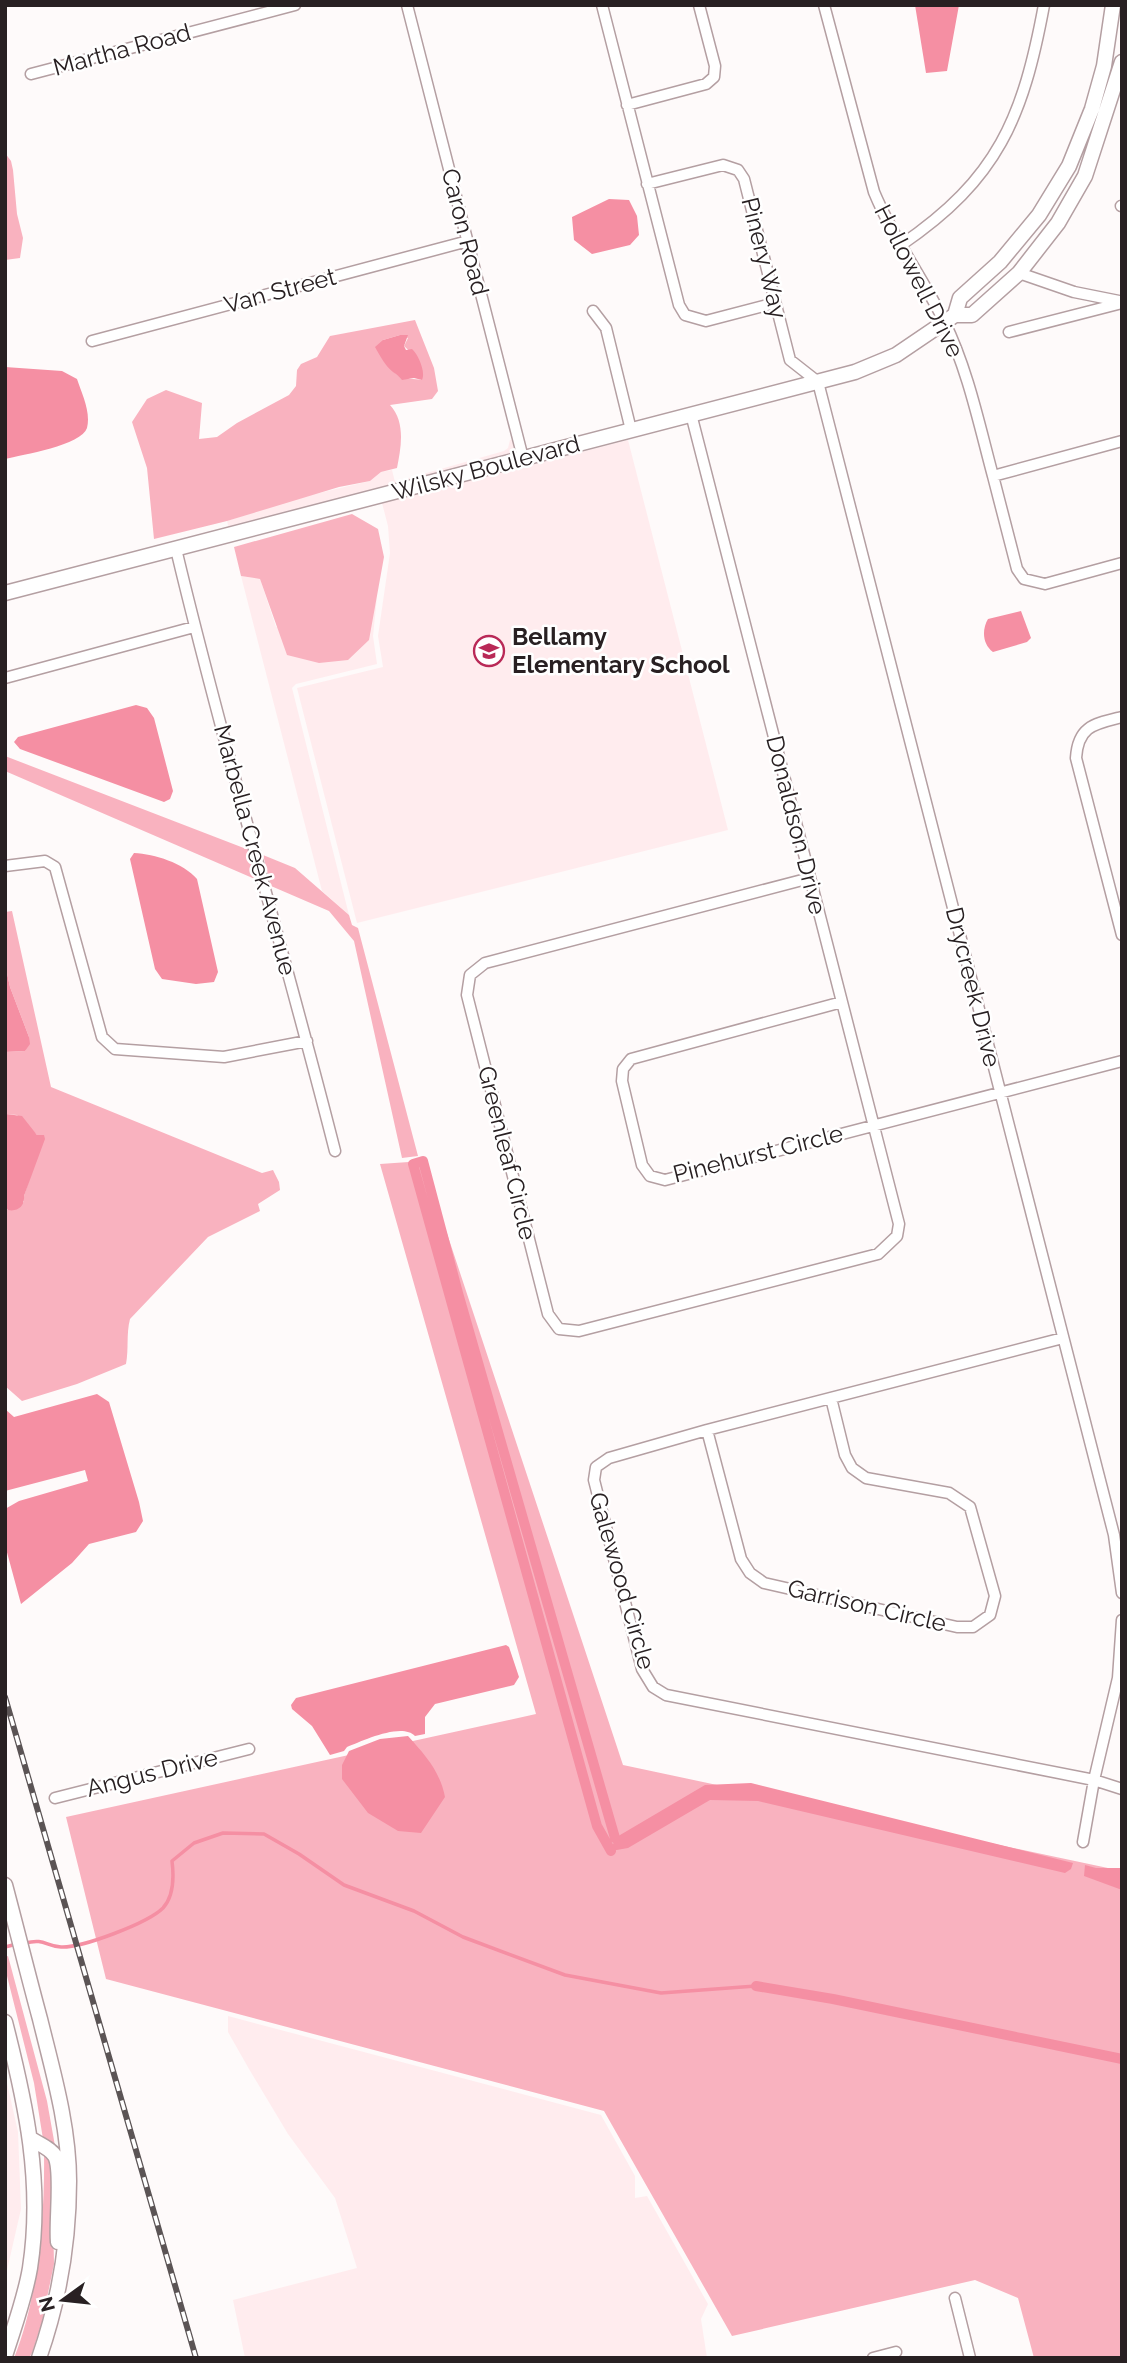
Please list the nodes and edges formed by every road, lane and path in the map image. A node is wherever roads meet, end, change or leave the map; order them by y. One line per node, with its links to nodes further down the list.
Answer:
1 (295, 5): 10 (street, Martha Road)
2 (407, 5): 13 (street, Caron Road)
3 (602, 5): 11 (street)
4 (699, 5): 11 (street)
5 (824, 5): 14 (street, Hollowell Drive)
6 (1044, 5): 14 (street)
7 (1113, 5): 8 (main road)
8 (1104, 66): 9 (street); 19 (main road)
9 (1121, 66): 15 (main road, Wilsky Boulevard)
10 (31, 74)
11 (627, 105): 12 (street)
12 (647, 184): 17 (street); 17 (street, Pinery Way)
13 (468, 241): 21 (street, Van Street); 26 (street, Caron Road)
14 (901, 245): 19 (street, Hollowell Drive)
15 (1019, 273): 16 (street); 19 (main road, Wilsky Boulevard)
16 (1122, 302): 20 (street)
17 (775, 303): 22 (street, Pinery Way)
18 (593, 310): 24 (street)
19 (950, 319): 22 (main road, Wilsky Boulevard); 27 (street, Hollowell Drive)
20 (1009, 332)
21 (92, 341)
22 (818, 382): 23 (main road, Wilsky Boulevard); 40 (street, Drycreek Drive)
23 (691, 414): 24 (main road, Wilsky Boulevard); 35 (street, Donaldson Drive)
24 (631, 430): 26 (main road, Wilsky Boulevard)
25 (1122, 441): 27 (street)
26 (523, 458): 28 (main road, Wilsky Boulevard)
27 (993, 476): 29 (street, Hollowell Drive)
28 (176, 549): 30 (main road, Wilsky Boulevard); 31 (street, Marbella Creek Avenue)
29 (1122, 563)
30 (5, 593)
31 (194, 627): 32 (street); 38 (street, Marbella Creek Avenue)
32 (5, 678)
33 (1122, 717): 36 (street)
34 (5, 866): 38 (street)
35 (810, 878): 37 (street, Donaldson Drive); 43 (street, Greenleaf Circle)
36 (1122, 935)
37 (842, 1002): 41 (street, Donaldson Drive); 41 (street, Pinehurst Circle)
38 (307, 1041): 42 (street, Marbella Creek Avenue)
39 (1122, 1060): 40 (street)
40 (1000, 1092): 41 (street); 44 (street, Drycreek Drive)
41 (873, 1125): 43 (street, Donaldson Drive)
42 (335, 1152)
43 (897, 1236)
44 (1063, 1338): 45 (street, Galewood Circle); 47 (street, Drycreek Drive)
45 (831, 1398): 46 (street, Galewood Circle); 46 (street, Garrison Circle)
46 (707, 1430): 50 (street, Galewood Circle)
47 (1122, 1593)
48 (1122, 1620): 50 (street)
49 (249, 1749): 52 (street, Angus Drive)
50 (1094, 1780): 51 (street); 53 (street)
51 (1122, 1789)
52 (55, 1798)
53 (1083, 1842)
54 (5, 1885): 57 (main road)
55 (5, 2022): 56 (main road)
56 (31, 2140): 57 (main road); 60 (main road)
57 (61, 2274): 61 (main road)
58 (955, 2298): 63 (street)
59 (896, 2352): 62 (street)
60 (5, 2356)
61 (38, 2358)
62 (873, 2358)
63 (970, 2358)

